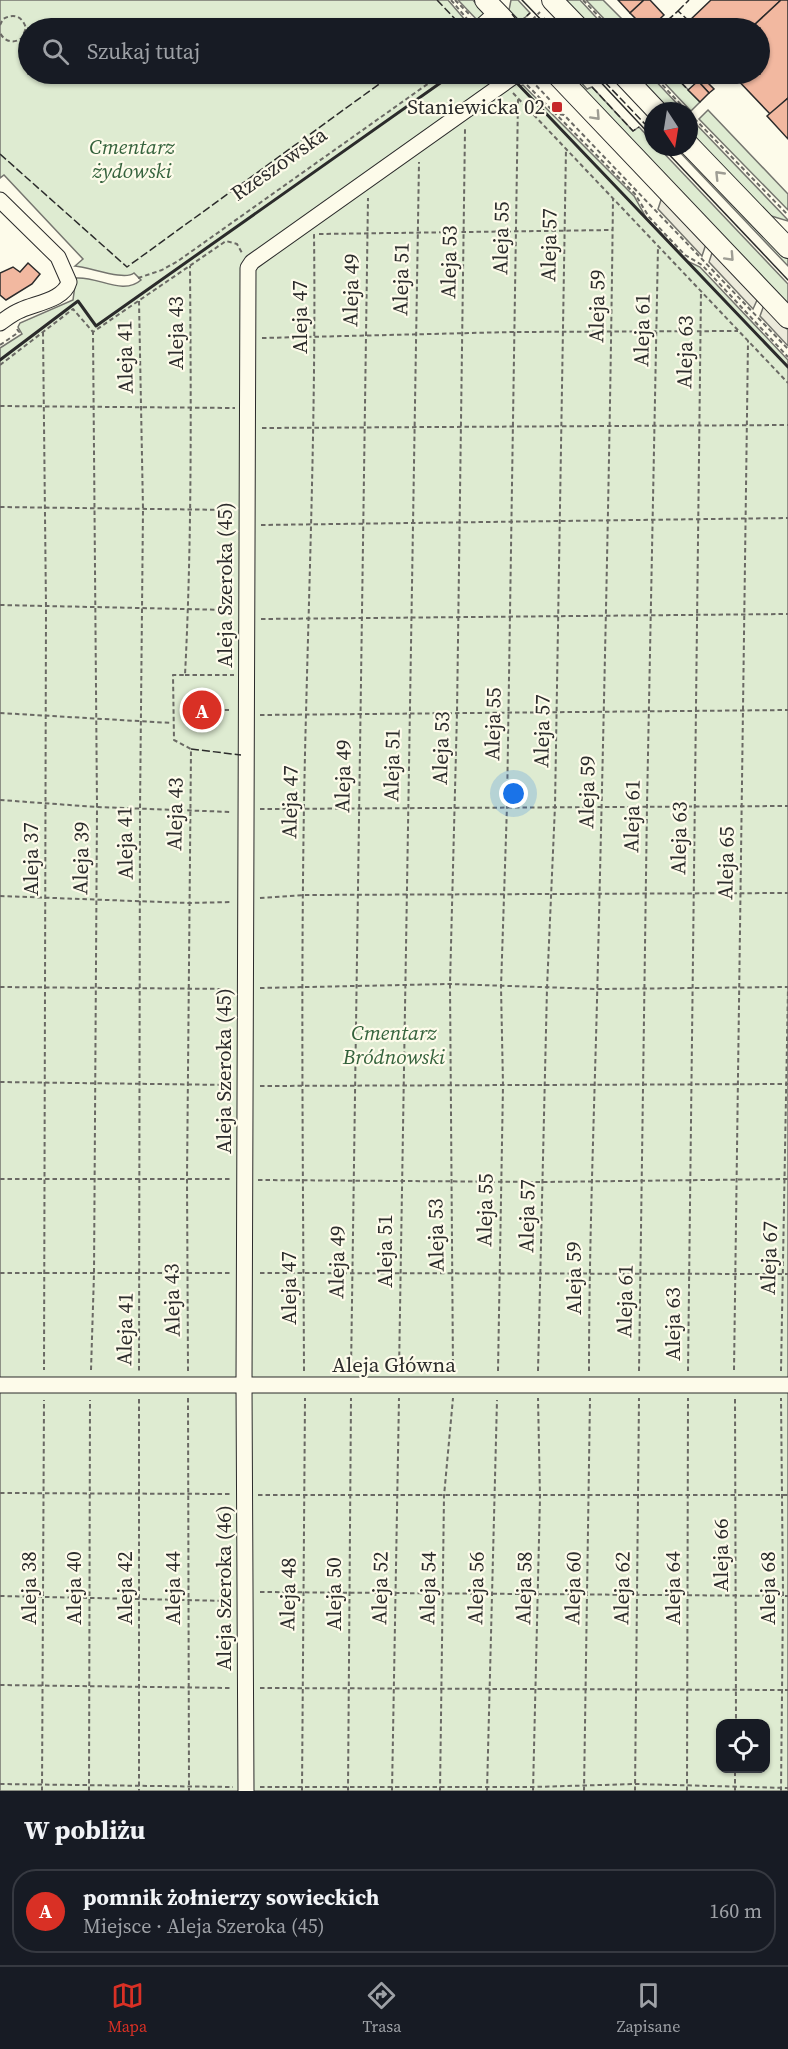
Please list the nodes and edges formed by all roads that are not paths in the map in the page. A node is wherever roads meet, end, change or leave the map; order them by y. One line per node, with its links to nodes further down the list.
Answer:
1 (491, 4): 3 (street); 4 (main road)
2 (548, 4): 5 (main road)
3 (481, 18)
4 (507, 18)
5 (566, 18)
6 (505, 84): 15 (street, Aleja Szeroka (45))
7 (566, 84): 13 (main road, one-way to 13)
8 (631, 84): 9 (main road)
9 (648, 102)
10 (698, 154): 12 (main road, one-way to 10)
11 (0, 200): 14 (street)
12 (788, 248)
13 (788, 318)
14 (0, 322)
15 (244, 1378): 16 (street, Aleja Główna); 17 (street, Aleja Główna); 18 (street, Aleja Szeroka (46))
16 (0, 1385)
17 (784, 1385)
18 (246, 1789)

